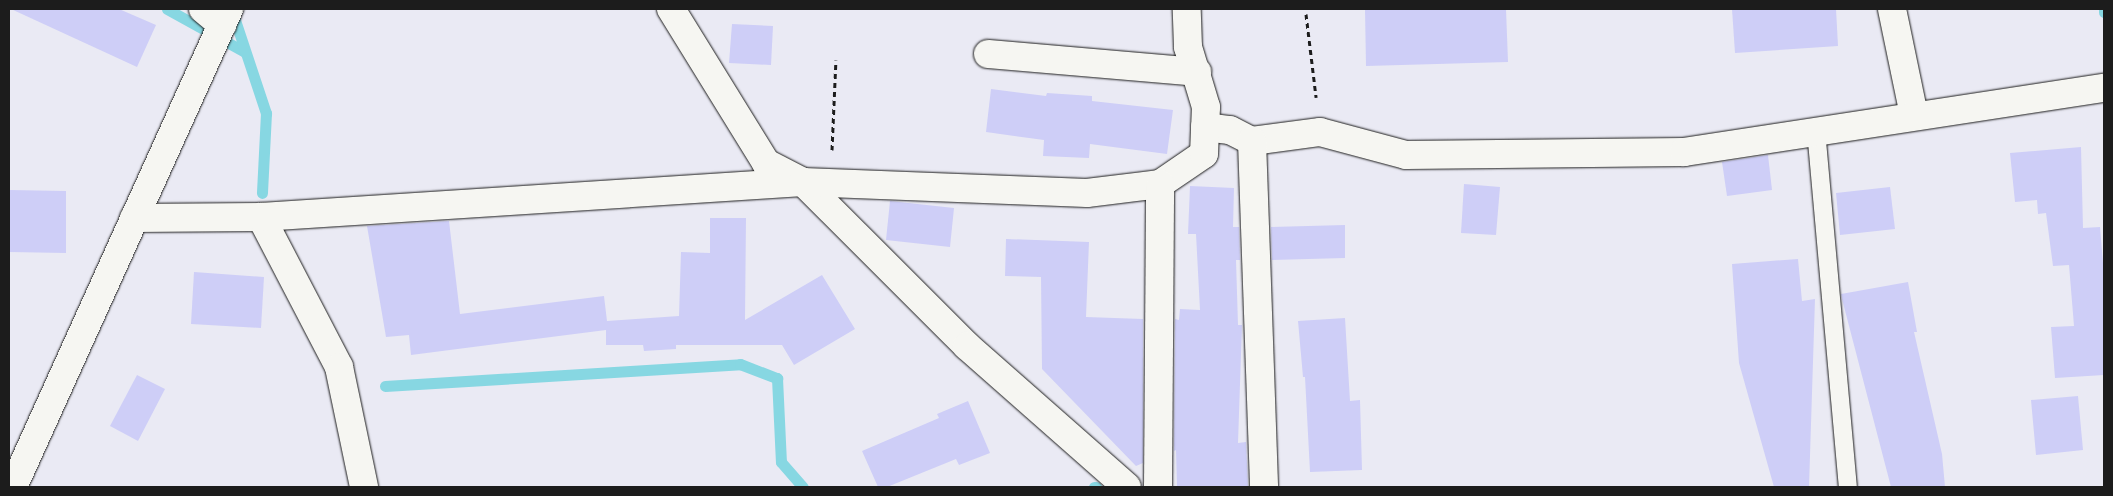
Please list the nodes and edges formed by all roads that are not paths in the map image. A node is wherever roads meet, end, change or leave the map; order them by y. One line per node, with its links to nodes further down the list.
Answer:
1 (671, 9): 12 (street)
2 (1187, 9): 6 (street)
3 (1892, 9): 8 (street)
4 (218, 14): 15 (street)
5 (988, 54): 6 (street)
6 (1197, 72): 9 (street)
7 (2104, 88): 8 (street)
8 (1914, 115): 10 (street)
9 (1205, 127): 11 (street); 13 (street)
10 (1816, 130): 11 (street); 21 (lane)
11 (1252, 141): 20 (street)
12 (803, 182): 13 (street); 14 (street); 18 (street)
13 (1160, 184): 19 (street)
14 (261, 217): 15 (street); 17 (street)
15 (134, 218): 16 (street)
16 (12, 487)
17 (364, 487)
18 (1127, 487)
19 (1158, 487)
20 (1264, 487)
21 (1848, 487)

